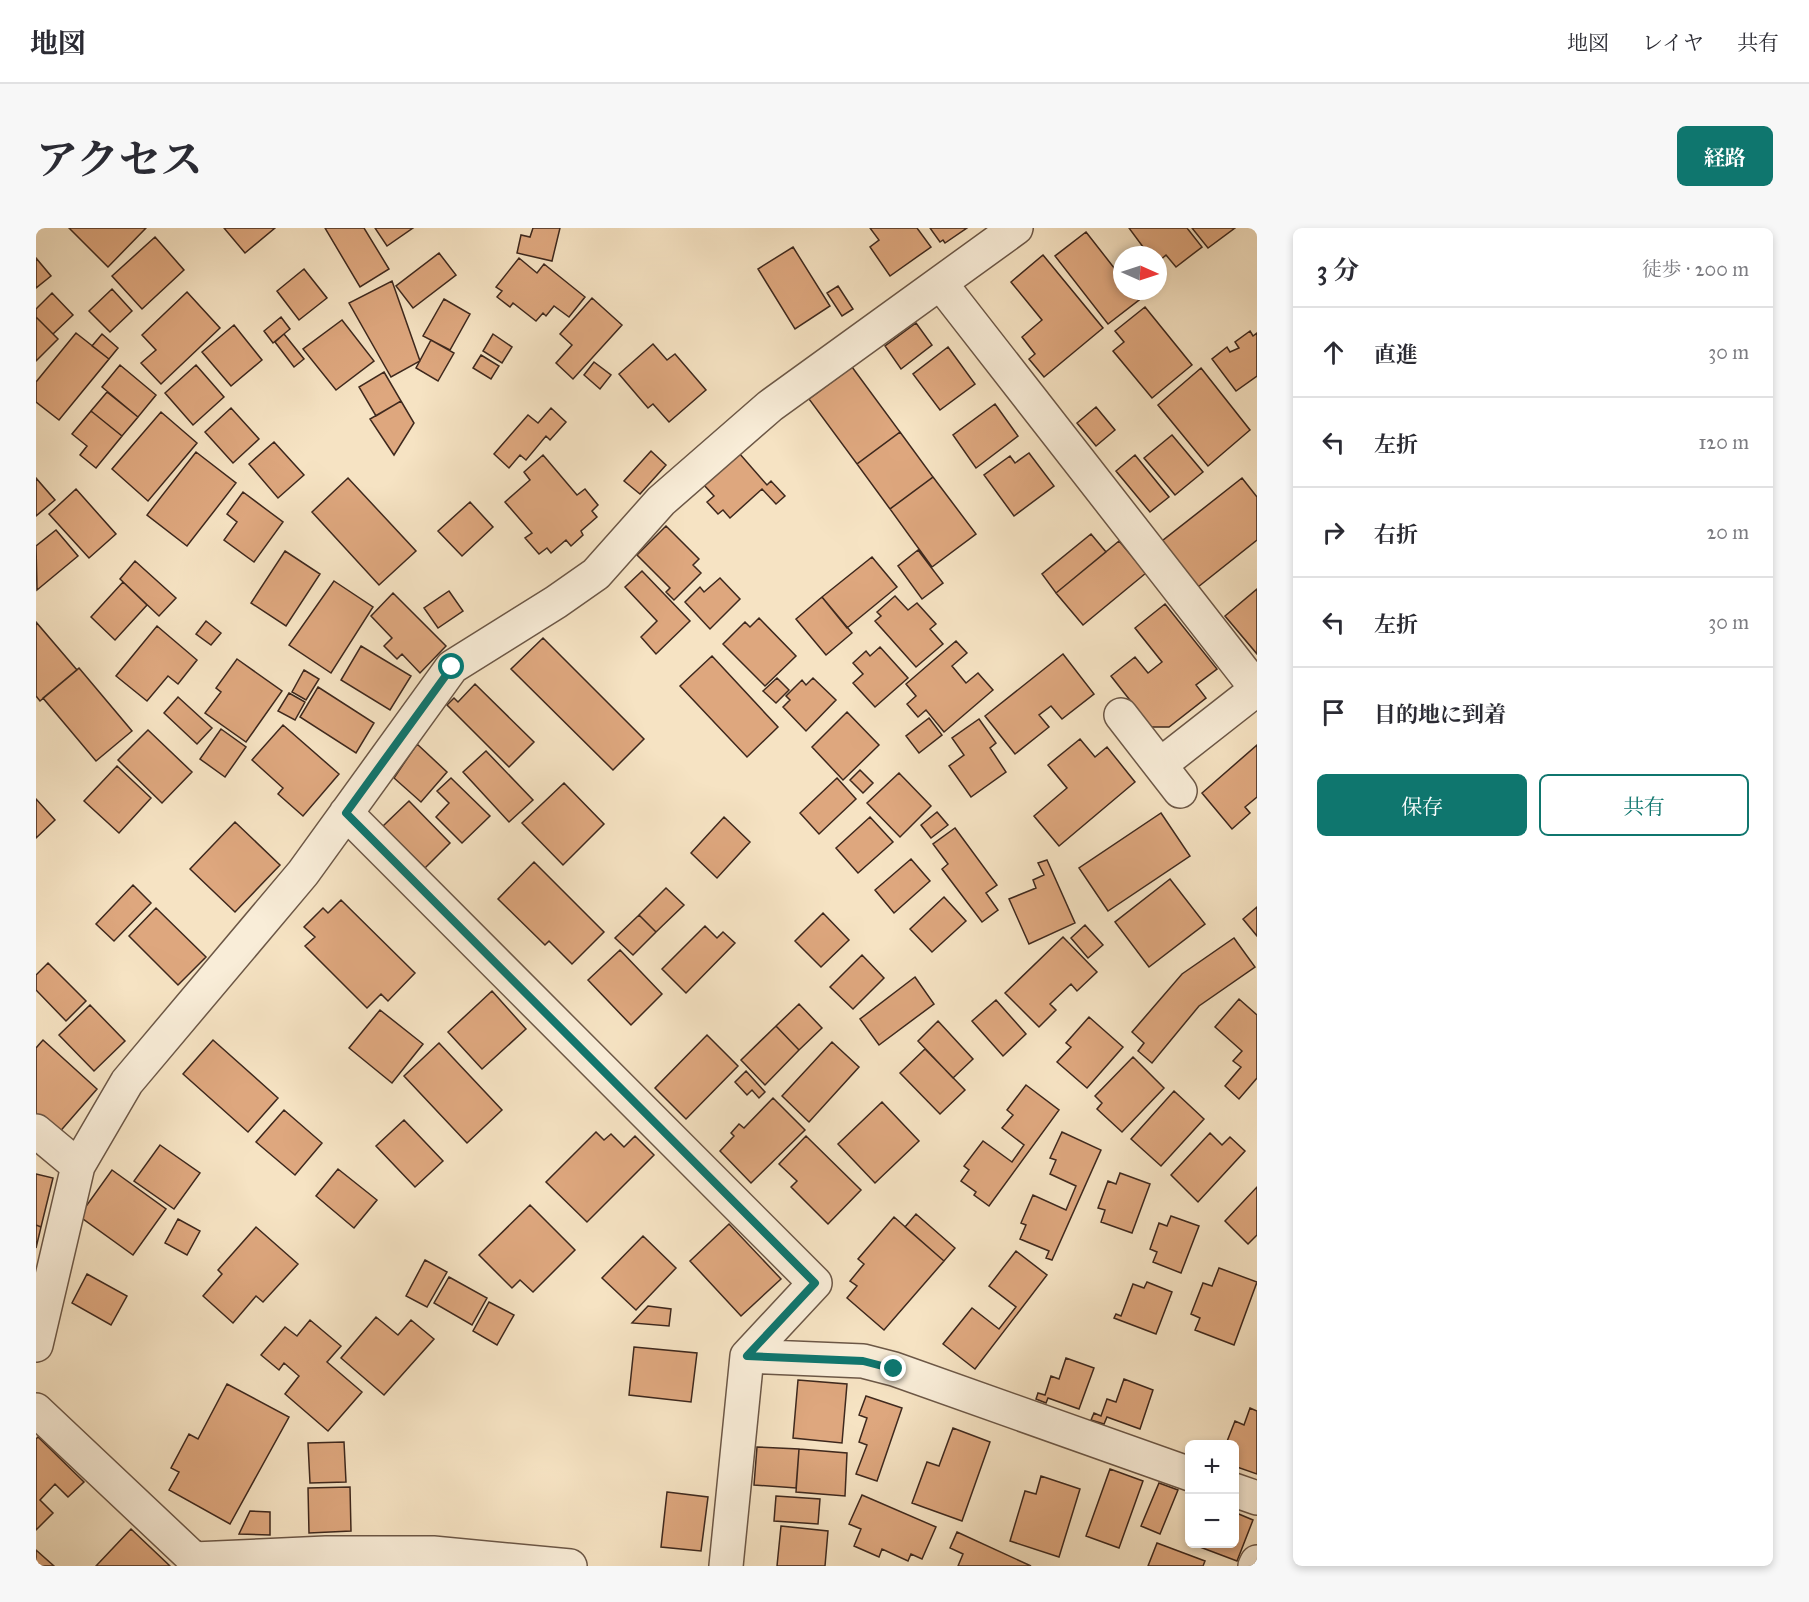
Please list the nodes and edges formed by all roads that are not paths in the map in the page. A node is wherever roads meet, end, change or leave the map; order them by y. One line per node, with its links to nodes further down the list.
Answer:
1 (1016, 228): 2 (street)
2 (941, 284): 3 (street); 7 (street)
3 (1257, 688): 5 (street)
4 (1121, 715): 5 (street)
5 (1160, 765): 6 (street)
6 (1180, 791)
7 (346, 813): 9 (street); 11 (street)
8 (36, 1131): 9 (street)
9 (78, 1166): 10 (street)
10 (36, 1345)
11 (747, 1356): 13 (street); 19 (street)
12 (36, 1410): 16 (street)
13 (1185, 1472)
14 (1239, 1492): 15 (street)
15 (1257, 1498)
16 (325, 1560): 18 (street)
17 (1257, 1562): 20 (street)
18 (570, 1566)
19 (726, 1566)
20 (1255, 1566)

